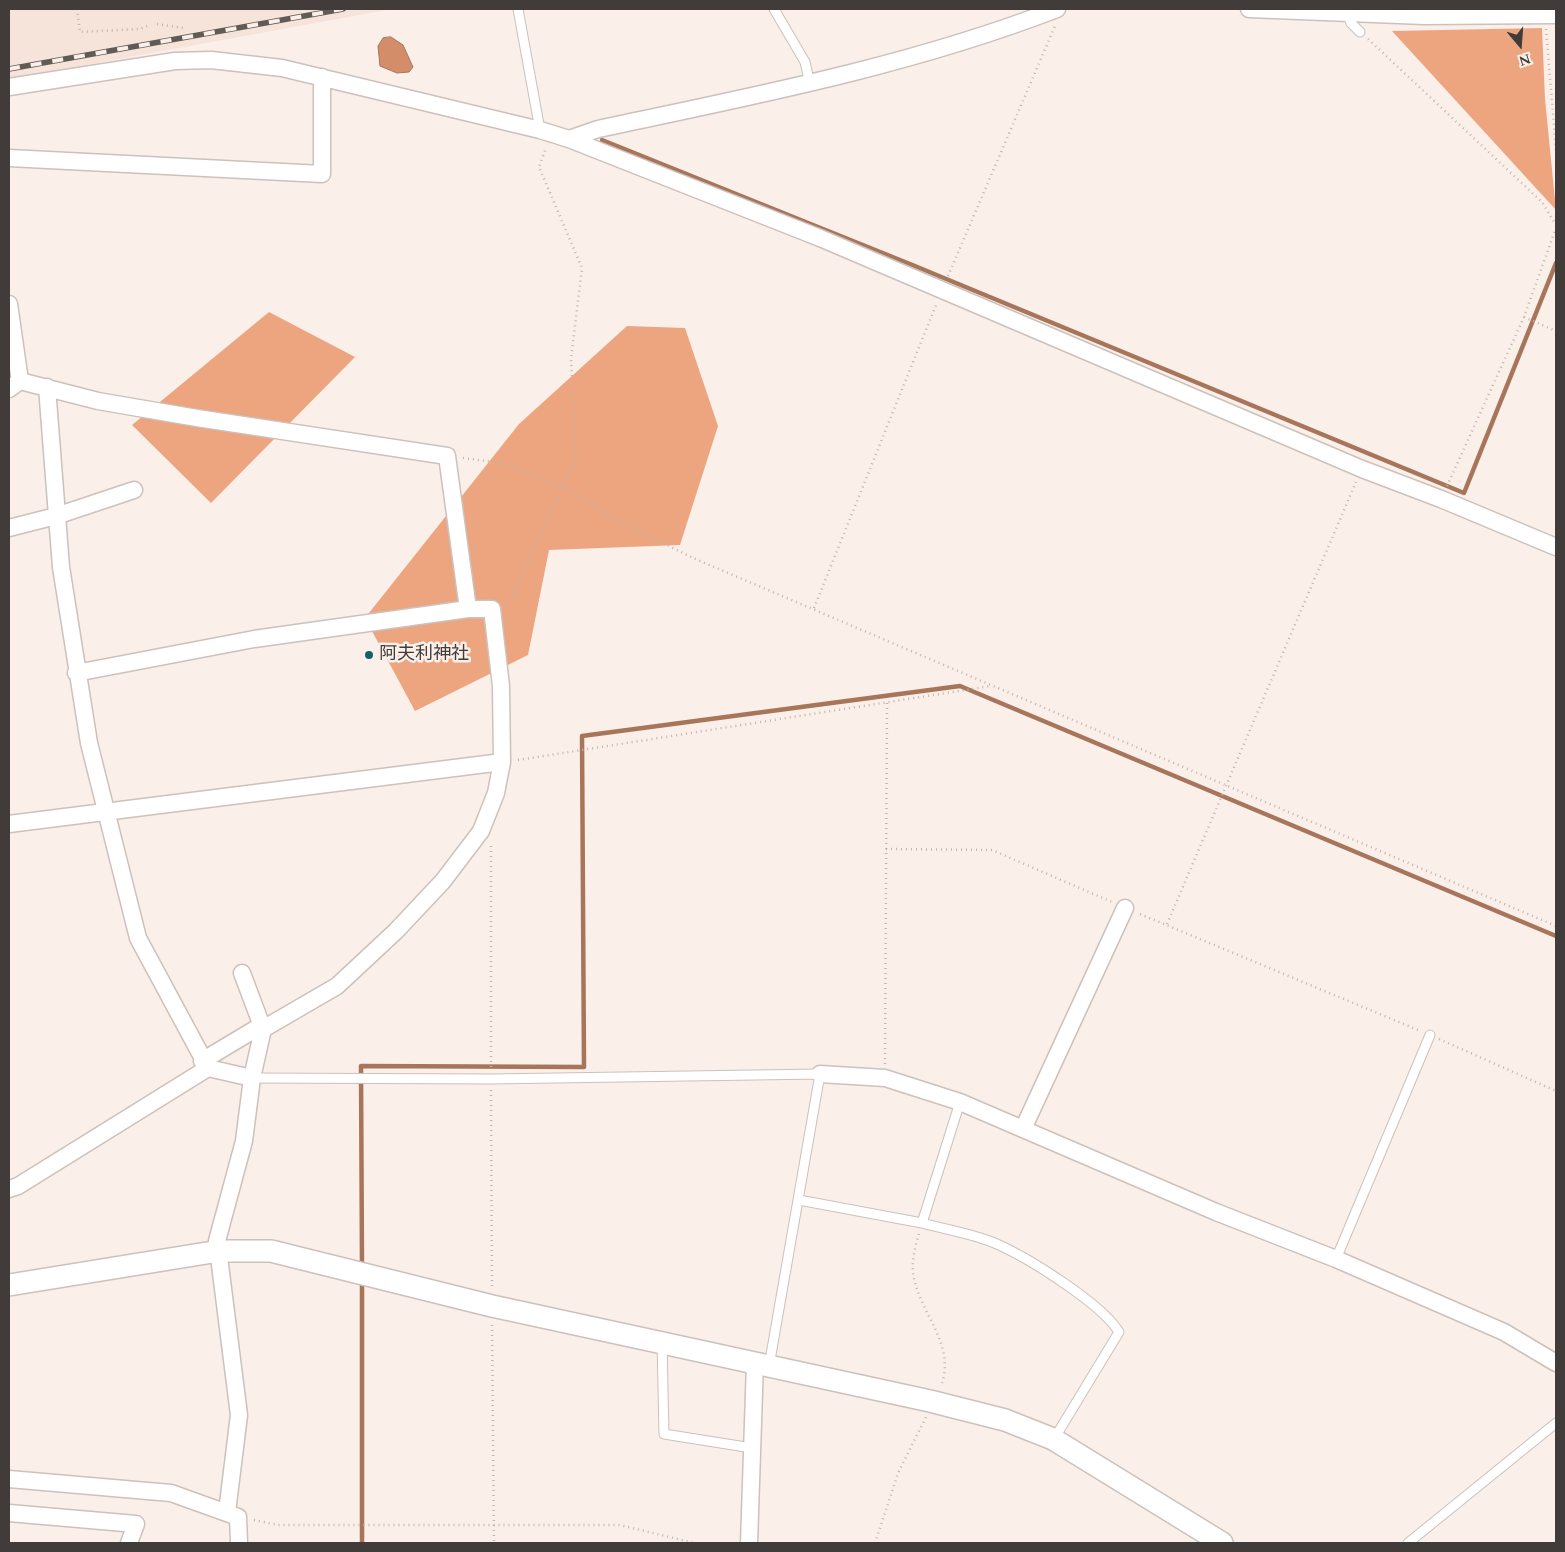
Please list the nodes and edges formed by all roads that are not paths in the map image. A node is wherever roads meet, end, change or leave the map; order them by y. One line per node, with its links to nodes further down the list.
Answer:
1 (518, 9): 11 (lane)
2 (774, 9): 9 (lane)
3 (1056, 9): 9 (street)
4 (1249, 9): 5 (street)
5 (1346, 12): 6 (street); 7 (lane)
6 (1548, 14)
7 (1360, 32)
8 (322, 77): 10 (street); 11 (street); 13 (street)
9 (810, 84): 12 (street)
10 (9, 87)
11 (546, 132): 12 (street)
12 (569, 139): 20 (street)
13 (9, 158)
14 (9, 304): 15 (street)
15 (12, 385): 16 (street)
16 (47, 387): 18 (street); 21 (street)
17 (134, 490): 18 (street)
18 (56, 516): 19 (street); 22 (street)
19 (9, 528)
20 (1556, 547)
21 (468, 609): 22 (street); 23 (street)
22 (76, 673): 24 (street)
23 (502, 762): 24 (street); 28 (street)
24 (106, 812): 25 (street); 30 (street)
25 (9, 824)
26 (1125, 908): 34 (street)
27 (242, 973): 28 (street)
28 (262, 1027): 30 (street); 32 (street)
29 (1430, 1035): 39 (lane)
30 (205, 1065): 32 (street); 35 (street)
31 (820, 1074): 32 (lane); 33 (street); 36 (lane)
32 (252, 1078): 38 (street)
33 (960, 1102): 34 (street); 37 (lane)
34 (1023, 1129): 39 (street)
35 (9, 1189)
36 (799, 1200): 37 (lane); 43 (lane)
37 (922, 1223): 45 (lane)
38 (219, 1251): 40 (street); 41 (street); 49 (street)
39 (1336, 1259): 42 (street)
40 (9, 1285)
41 (662, 1342): 43 (street); 46 (lane)
42 (1556, 1363)
43 (762, 1364): 45 (street); 46 (street)
44 (1556, 1423): 54 (lane)
45 (1054, 1439): 53 (street)
46 (752, 1448): 52 (street)
47 (9, 1479): 49 (street)
48 (9, 1514): 50 (street)
49 (232, 1515): 51 (street)
50 (129, 1543)
51 (239, 1543)
52 (749, 1543)
53 (1222, 1543)
54 (1408, 1543)

